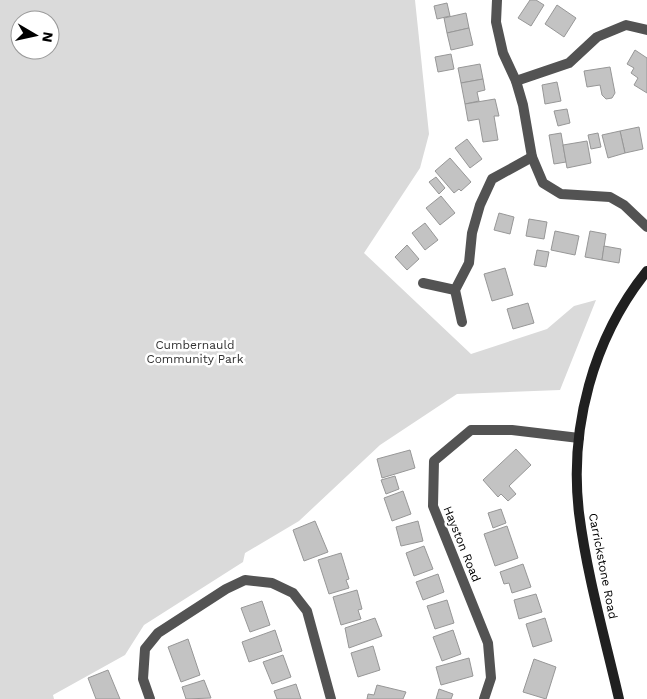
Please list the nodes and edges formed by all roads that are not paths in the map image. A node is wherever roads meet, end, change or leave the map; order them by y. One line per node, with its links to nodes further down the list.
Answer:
1 (497, 0): 3 (street)
2 (647, 30): 3 (street)
3 (516, 81): 4 (street)
4 (532, 157): 5 (street); 8 (street)
5 (647, 227)
6 (647, 271): 10 (street, Carrickstone Road)
7 (424, 283): 8 (street)
8 (455, 290): 9 (street)
9 (462, 322)
10 (579, 438): 13 (street, Hayston Road); 14 (street, Carrickstone Road)
11 (150, 699): 12 (street)
12 (331, 699)
13 (484, 699)
14 (619, 699)

